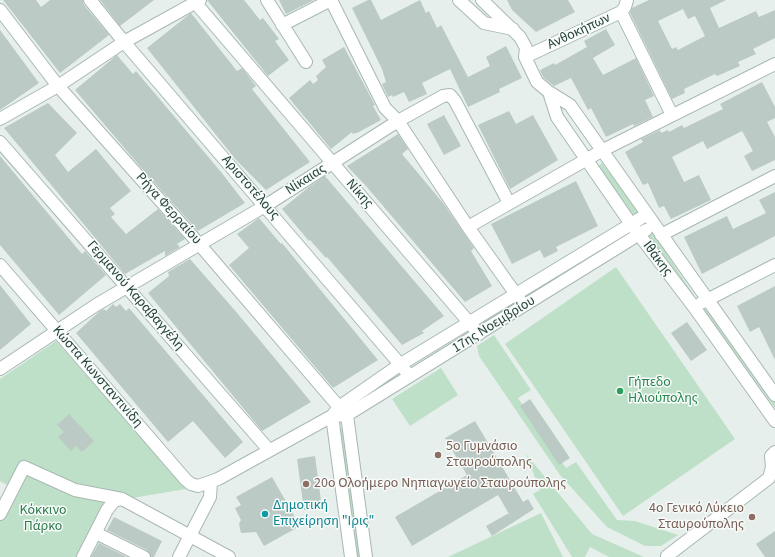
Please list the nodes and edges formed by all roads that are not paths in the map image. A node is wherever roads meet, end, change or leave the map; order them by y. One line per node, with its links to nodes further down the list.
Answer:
1 (90, 0): 12 (street, Αριστοτέλους)
2 (267, 0): 10 (street)
3 (331, 0): 10 (street); 20 (street)
4 (459, 0): 11 (street)
5 (482, 0): 11 (street, Ιθάκης)
6 (627, 0): 9 (street, Ανθοκήπων)
7 (196, 1): 12 (street); 24 (street, Νίκης)
8 (0, 10): 16 (street, Ρήγα Φερραίου)
9 (620, 12): 13 (street, Ανθοκήπων); 18 (street)
10 (282, 25): 14 (street)
11 (514, 29): 13 (street, Ιθάκης)
12 (124, 42): 16 (street); 27 (street, Αριστοτέλους)
13 (525, 57): 17 (street, Ιθάκης)
14 (306, 62)
15 (774, 67): 18 (street)
16 (58, 86): 19 (street); 33 (street, Ρήγα Φερραίου)
17 (549, 92): 22 (street, Ιθάκης); 23 (street, Ιθάκης)
18 (672, 115): 22 (street)
19 (0, 119)
20 (398, 121): 24 (street, Νίκαιας); 26 (street, Νίκαιας); 30 (street)
21 (0, 142): 36 (street, Γερμανού Καραβαγγέλη)
22 (603, 150): 23 (street); 28 (street, Ιθάκης)
23 (587, 159): 26 (street); 29 (street, Ιθάκης)
24 (333, 163): 27 (street, Νίκαιας); 41 (street, Νίκης)
25 (775, 176): 31 (street, 17ης Νοεμβρίου)
26 (509, 204): 30 (street)
27 (265, 206): 33 (street, Νίκαιας); 44 (street, Αριστοτέλους)
28 (646, 215): 29 (street, 17ης Νοεμβρίου); 31 (street, Ιθάκης)
29 (631, 224): 32 (street, Ιθάκης); 37 (street, 17ης Νοεμβρίου)
30 (468, 227): 37 (street)
31 (657, 230): 32 (street, 17ης Νοεμβρίου); 38 (street, Ιθάκης)
32 (639, 235): 39 (street, 17ης Νοεμβρίου); 40 (street, Ιθάκης)
33 (200, 245): 36 (street, Νίκαιας); 48 (street, Ρήγα Φερραίου)
34 (0, 265): 42 (street, Κώστα Κωνσταντινίδη)
35 (775, 265): 38 (street)
36 (127, 286): 42 (street, Νίκαιας); 50 (street, Γερμανού Καραβαγγέλη)
37 (516, 294): 39 (street); 41 (street, 17ης Νοεμβρίου)
38 (708, 299): 40 (street); 47 (street, Ιθάκης)
39 (525, 306): 43 (street, 17ης Νοεμβρίου)
40 (694, 307): 49 (street, Ιθάκης)
41 (470, 323): 43 (street, Νίκης); 44 (street, 17ης Νοεμβρίου)
42 (57, 330): 45 (street, Νίκαιας); 53 (street, Κώστα Κωνσταντινίδη)
43 (479, 334): 46 (street, 17ης Νοεμβρίου)
44 (401, 364): 46 (street, Αριστοτέλους); 48 (street, 17ης Νοεμβρίου)
45 (0, 369)
46 (410, 376): 48 (street, 17ης Νοεμβρίου)
47 (775, 395)
48 (339, 412): 50 (street, 17ης Νοεμβρίου); 64 (street); 65 (street)
49 (775, 421)
50 (269, 450): 52 (street, 17ης Νοεμβρίου)
51 (775, 452): 59 (street)
52 (211, 482): 53 (street, 17ης Νοεμβρίου); 58 (street)
53 (196, 486)
54 (5, 490): 55 (street); 56 (street)
55 (122, 499): 57 (street); 58 (street)
56 (0, 514)
57 (96, 533): 60 (street); 61 (street)
58 (190, 534): 62 (street); 63 (street)
59 (667, 556)
60 (83, 557)
61 (144, 557)
62 (179, 557)
63 (229, 557)
64 (350, 557)
65 (366, 557)

